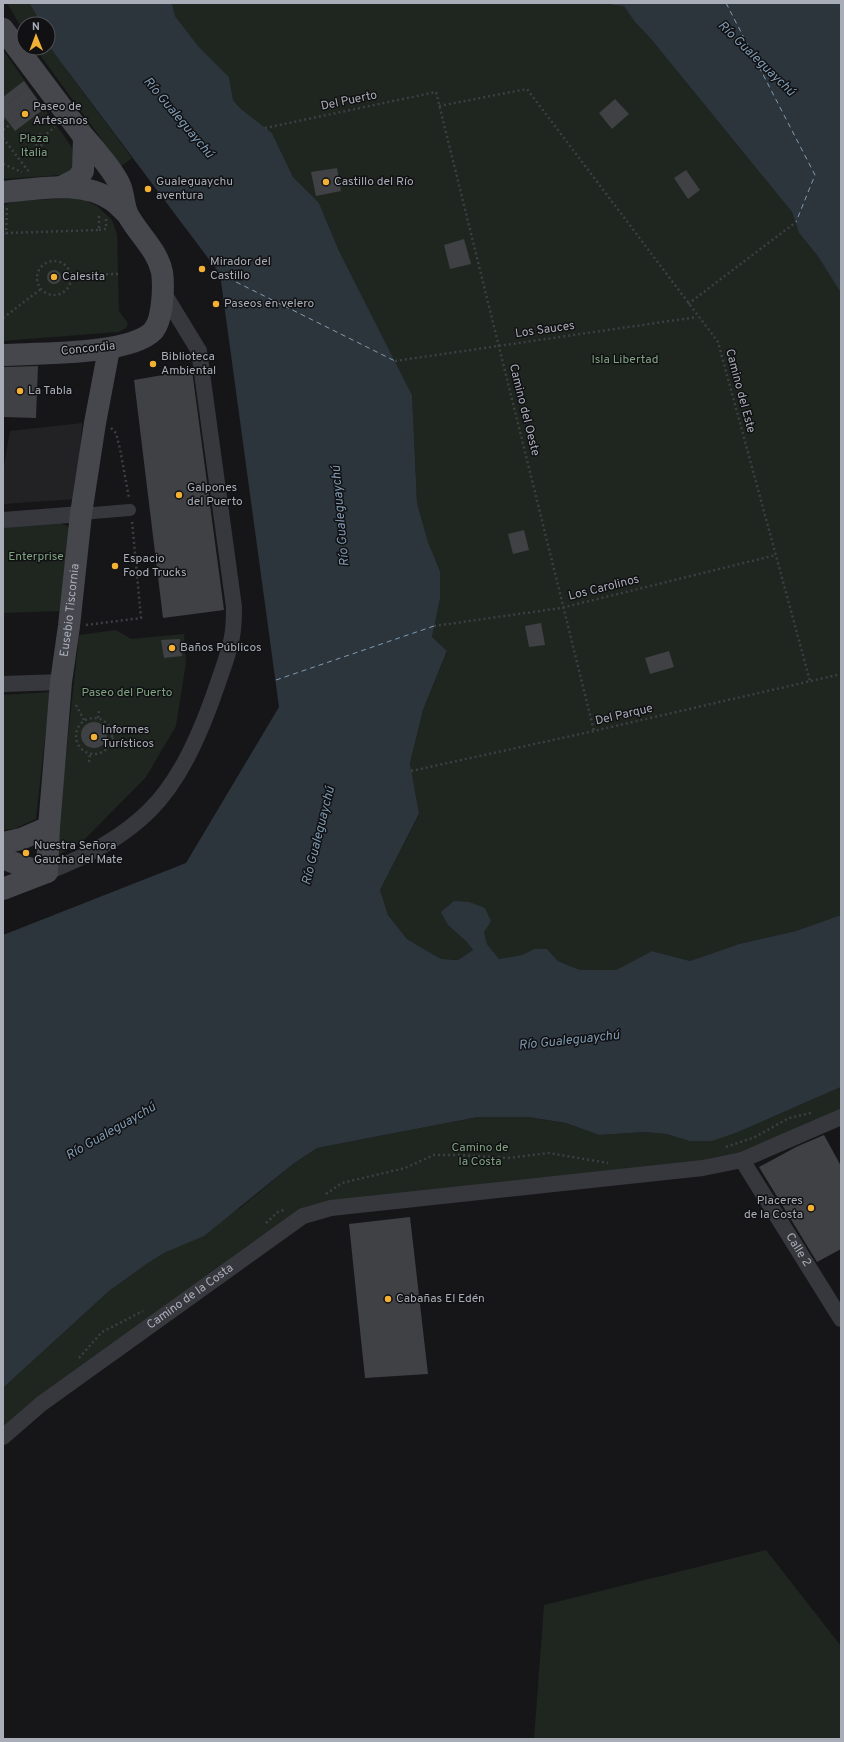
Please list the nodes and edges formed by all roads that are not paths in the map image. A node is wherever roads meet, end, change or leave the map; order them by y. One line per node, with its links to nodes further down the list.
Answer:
1 (3, 29): 2 (main road)
2 (84, 137): 3 (main road); 5 (main road)
3 (61, 187): 4 (main road); 5 (main road)
4 (5, 198)
5 (117, 214): 6 (main road, Concordia)
6 (163, 292): 7 (main road, Concordia); 17 (street)
7 (109, 349): 8 (main road, Concordia); 10 (main road, Eusebio Tiscornia)
8 (3, 355)
9 (130, 510): 10 (street)
10 (81, 514): 11 (street); 12 (main road, Eusebio Tiscornia)
11 (3, 520)
12 (61, 682): 13 (street); 14 (main road, Eusebio Tiscornia)
13 (3, 684)
14 (49, 827): 15 (main road); 17 (main road, Eusebio Tiscornia)
15 (3, 843)
16 (3, 858): 17 (main road)
17 (47, 872): 18 (main road)
18 (3, 889)
19 (841, 1117): 20 (street, Camino de la Costa)
20 (742, 1160): 21 (street, Calle 2); 22 (street, Camino de la Costa)
21 (841, 1319)
22 (3, 1437)

